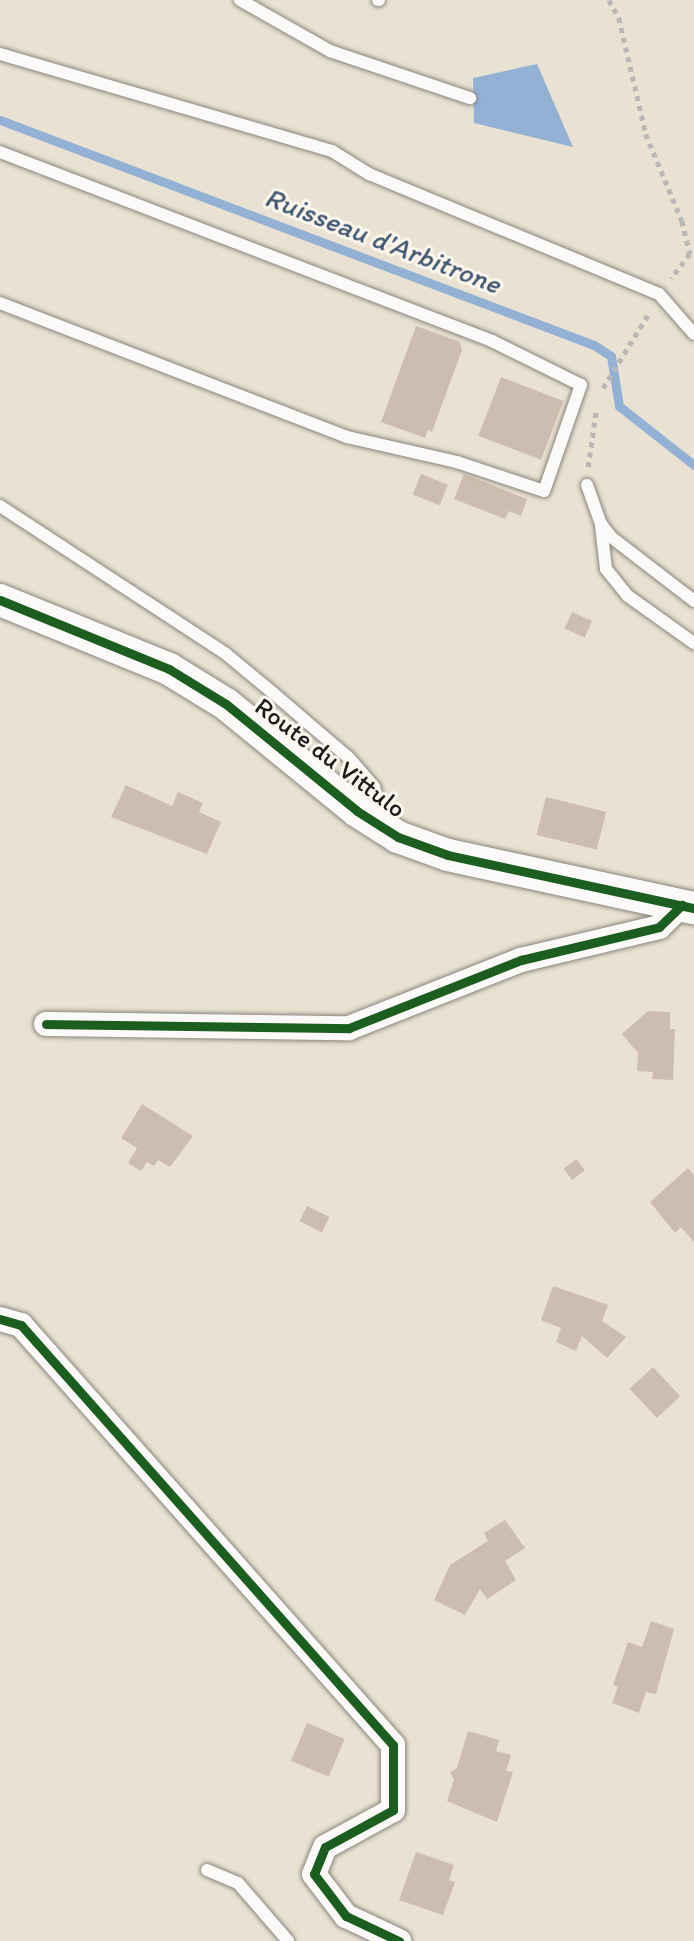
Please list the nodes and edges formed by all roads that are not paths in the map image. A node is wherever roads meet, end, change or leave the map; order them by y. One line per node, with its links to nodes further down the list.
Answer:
1 (240, 0): 3 (lane)
2 (0, 54): 6 (lane)
3 (470, 98)
4 (0, 152): 5 (lane)
5 (0, 303)
6 (694, 334)
7 (587, 485): 9 (lane)
8 (0, 506): 13 (lane)
9 (601, 524): 11 (lane); 12 (lane)
10 (0, 600): 13 (street, Route du Vittulo)
11 (694, 601)
12 (694, 643)
13 (377, 823): 14 (street, Route du Vittulo)
14 (688, 906): 15 (street)
15 (46, 1024)
16 (0, 1319): 19 (street)
17 (207, 1870): 18 (lane)
18 (288, 1941)
19 (399, 1941)

